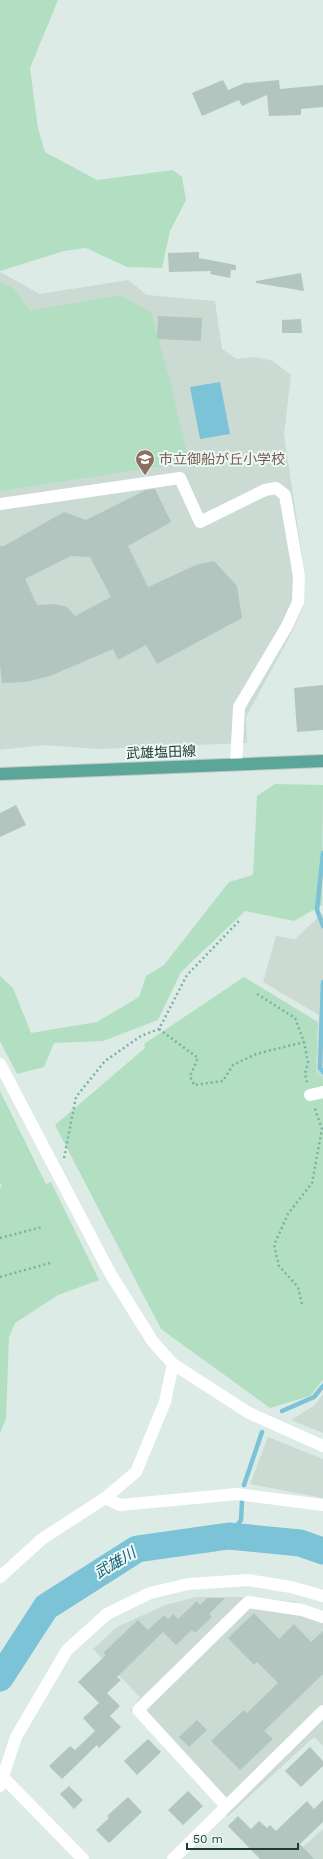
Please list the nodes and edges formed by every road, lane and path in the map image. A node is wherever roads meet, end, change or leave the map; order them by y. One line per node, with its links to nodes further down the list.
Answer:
1 (0, 504): 3 (street)
2 (323, 761): 3 (main road, 武雄塩田線)
3 (236, 764): 4 (main road, 武雄塩田線)
4 (0, 774)
5 (238, 921): 7 (path)
6 (257, 994): 8 (path)
7 (159, 1029): 8 (path); 12 (path)
8 (304, 1042): 11 (path)
9 (0, 1064): 12 (street)
10 (323, 1092): 11 (street)
11 (310, 1095): 17 (path)
12 (58, 1173): 18 (street)
13 (42, 1227): 14 (path)
14 (0, 1238)
15 (50, 1263): 16 (path)
16 (0, 1277)
17 (302, 1304)
18 (173, 1364): 19 (street); 20 (street)
19 (323, 1446)
20 (105, 1498): 21 (street); 22 (street)
21 (323, 1505)
22 (0, 1577)
23 (323, 1596): 26 (street)
24 (323, 1618): 27 (street)
25 (323, 1711): 27 (street)
26 (1, 1779): 28 (street)
27 (226, 1806): 29 (street)
28 (83, 1859)
29 (173, 1859)

